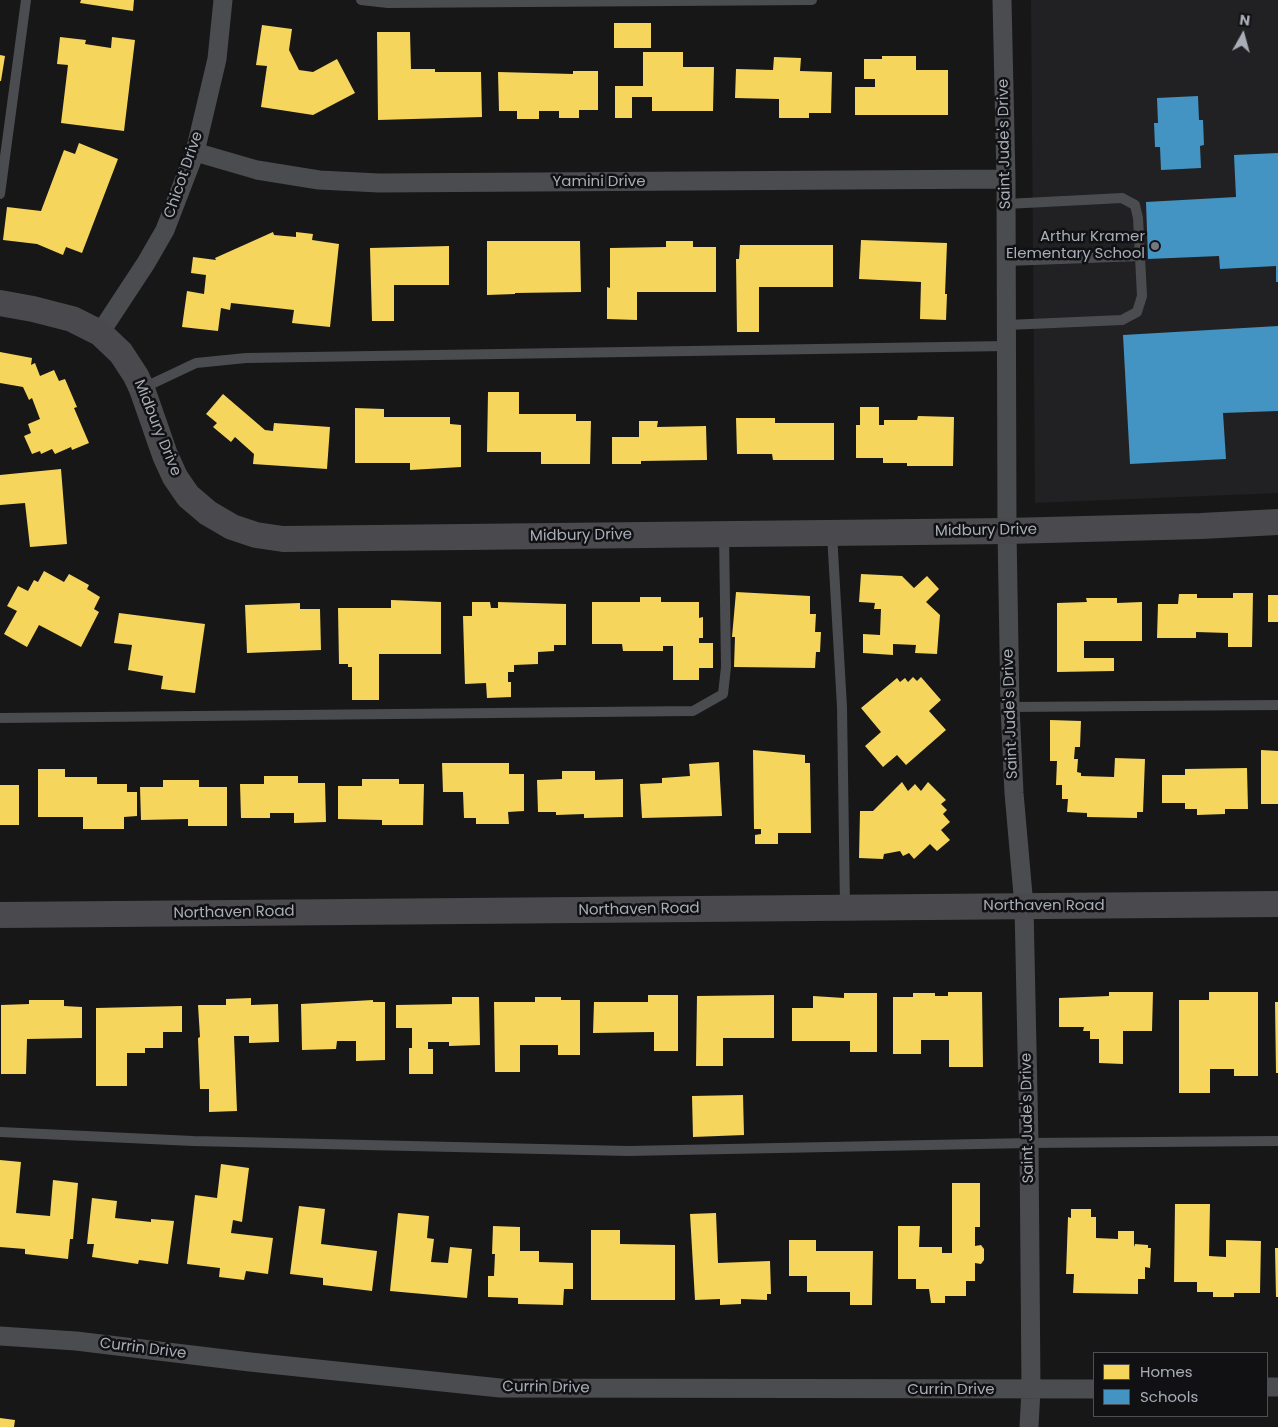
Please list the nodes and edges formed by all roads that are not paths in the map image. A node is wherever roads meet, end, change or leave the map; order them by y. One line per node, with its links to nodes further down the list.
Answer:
1 (26, 0): 8 (lane)
2 (223, 0): 6 (street, Chicot Drive)
3 (361, 0): 4 (lane)
4 (812, 0)
5 (1002, 0): 7 (street, Saint Jude's Drive)
6 (195, 152): 7 (street, Yamini Drive); 14 (street, Chicot Drive)
7 (1006, 178): 9 (street, Saint Jude's Drive)
8 (0, 194)
9 (1006, 204): 10 (lane); 11 (street, Saint Jude's Drive)
10 (1140, 256): 11 (lane); 13 (lane)
11 (1007, 261): 13 (street, Saint Jude's Drive)
12 (0, 303): 14 (street, Midbury Drive)
13 (1007, 325): 15 (street, Saint Jude's Drive)
14 (100, 333): 16 (street, Midbury Drive)
15 (1007, 346): 16 (lane); 18 (street, Saint Jude's Drive)
16 (142, 389): 20 (street, Midbury Drive)
17 (1278, 522): 18 (street, Midbury Drive)
18 (1007, 531): 19 (street, Midbury Drive); 22 (street, Saint Jude's Drive)
19 (832, 533): 20 (street, Midbury Drive); 26 (lane)
20 (724, 534): 23 (lane)
21 (1278, 705): 22 (lane)
22 (1010, 707): 25 (street, Saint Jude's Drive)
23 (0, 718)
24 (1278, 904): 25 (street, Northaven Road)
25 (1024, 906): 26 (street, Northaven Road); 30 (street, Saint Jude's Drive)
26 (845, 908): 27 (street, Northaven Road)
27 (0, 915)
28 (0, 1132): 30 (lane)
29 (1278, 1141): 30 (lane)
30 (1029, 1144): 33 (street, Saint Jude's Drive)
31 (0, 1336): 33 (street, Currin Drive)
32 (1093, 1389): 33 (street, Currin Drive)
33 (1031, 1390): 34 (street, Saint Jude's Drive)
34 (1029, 1427)

